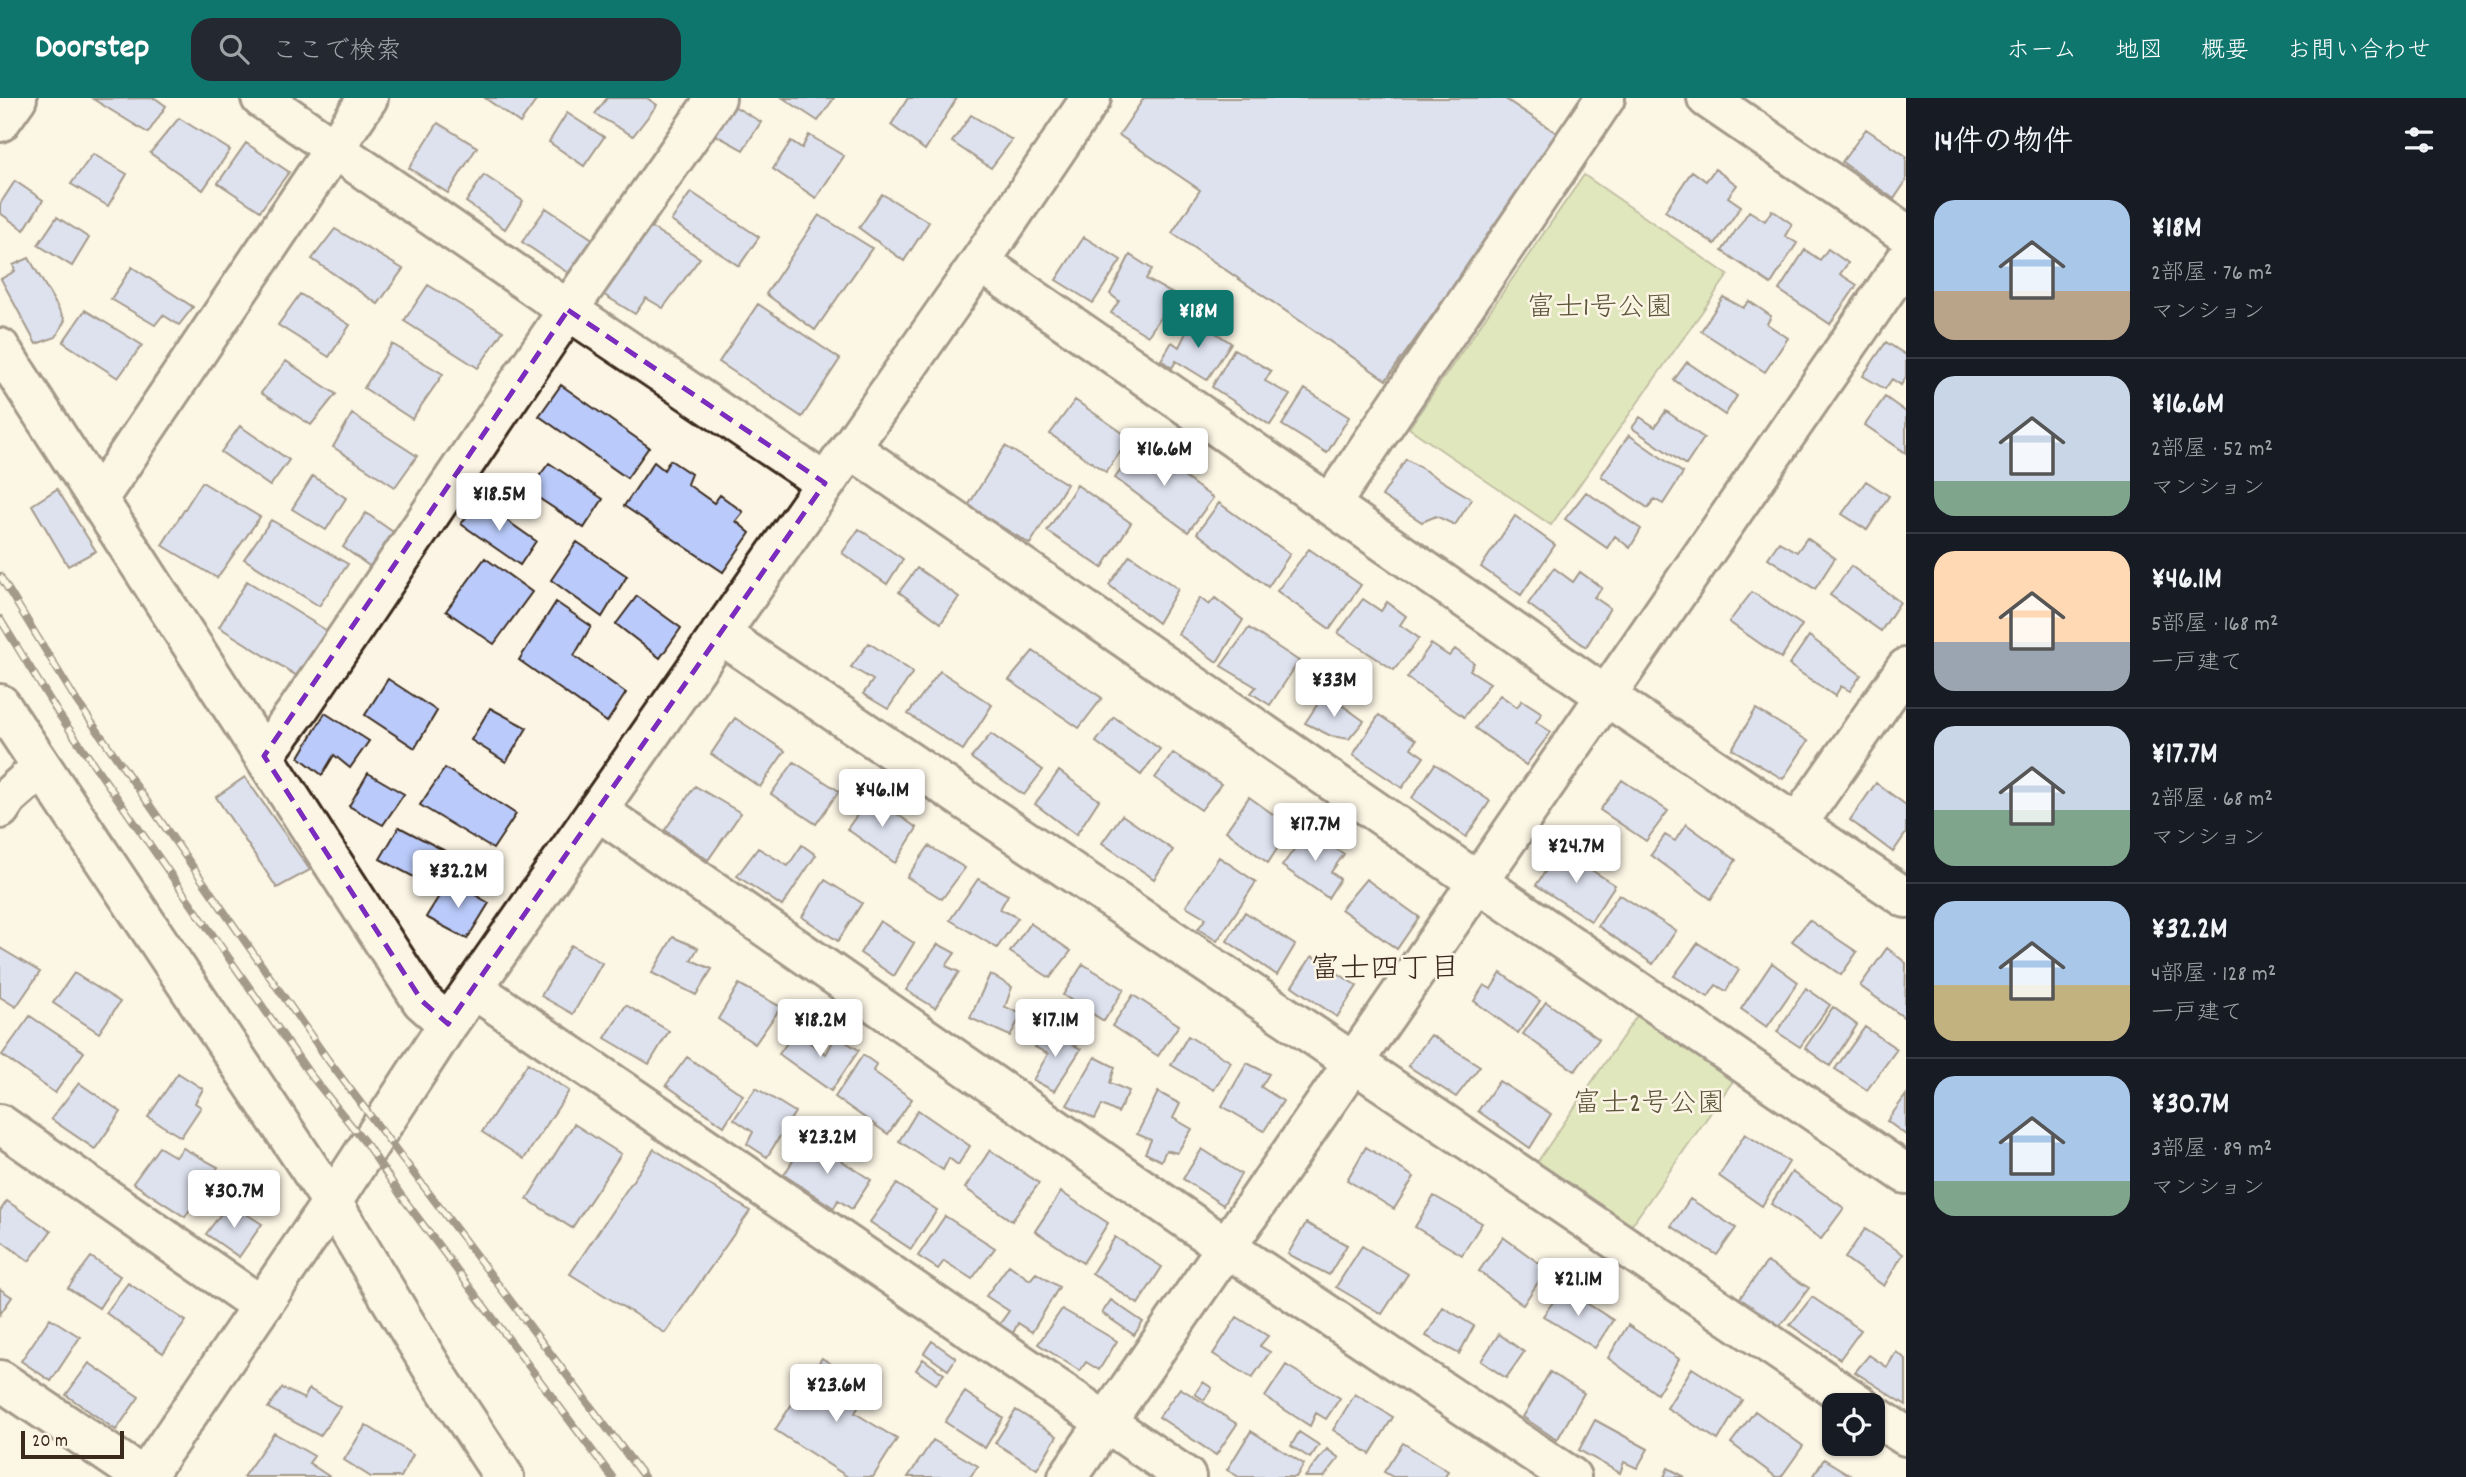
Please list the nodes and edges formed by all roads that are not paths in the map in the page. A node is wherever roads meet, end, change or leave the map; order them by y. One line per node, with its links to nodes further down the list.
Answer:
1 (17, 98): 8 (street)
2 (261, 98): 9 (street)
3 (368, 98): 9 (street)
4 (716, 98): 13 (street)
5 (1091, 98): 12 (street)
6 (1605, 98): 18 (street)
7 (1707, 98): 10 (street)
8 (0, 122)
9 (334, 148): 13 (street); 17 (street)
10 (1906, 234)
11 (1906, 260): 21 (street)
12 (980, 262): 15 (street); 18 (street)
13 (568, 310): 16 (street); 23 (street)
14 (0, 348): 17 (street)
15 (850, 448): 16 (street); 28 (street)
16 (825, 483): 19 (street)
17 (98, 499): 23 (street)
18 (1330, 505): 21 (street)
19 (720, 634): 26 (street); 32 (street)
20 (1906, 668): 27 (street)
21 (1606, 696): 27 (street); 28 (street)
22 (0, 704): 24 (street)
23 (264, 755): 31 (street)
24 (42, 767): 25 (street); 35 (street)
25 (0, 808)
26 (597, 810): 30 (street); 36 (street)
27 (1797, 824): 29 (street)
28 (1478, 882): 32 (street); 34 (street)
29 (1906, 898)
30 (474, 989): 31 (street); 40 (street)
31 (448, 1024): 35 (street)
32 (1353, 1063): 36 (street); 39 (street)
33 (0, 1125): 37 (street)
34 (1906, 1174)
35 (332, 1202): 37 (street); 44 (street)
36 (1226, 1247): 40 (street); 47 (street)
37 (260, 1305): 43 (street)
38 (0, 1380): 43 (street)
39 (1842, 1393)
40 (1106, 1422): 45 (street); 46 (street)
41 (1885, 1422): 42 (street)
42 (1906, 1436)
43 (144, 1477)
44 (503, 1477)
45 (1068, 1477)
46 (1186, 1477)
47 (1571, 1477)

